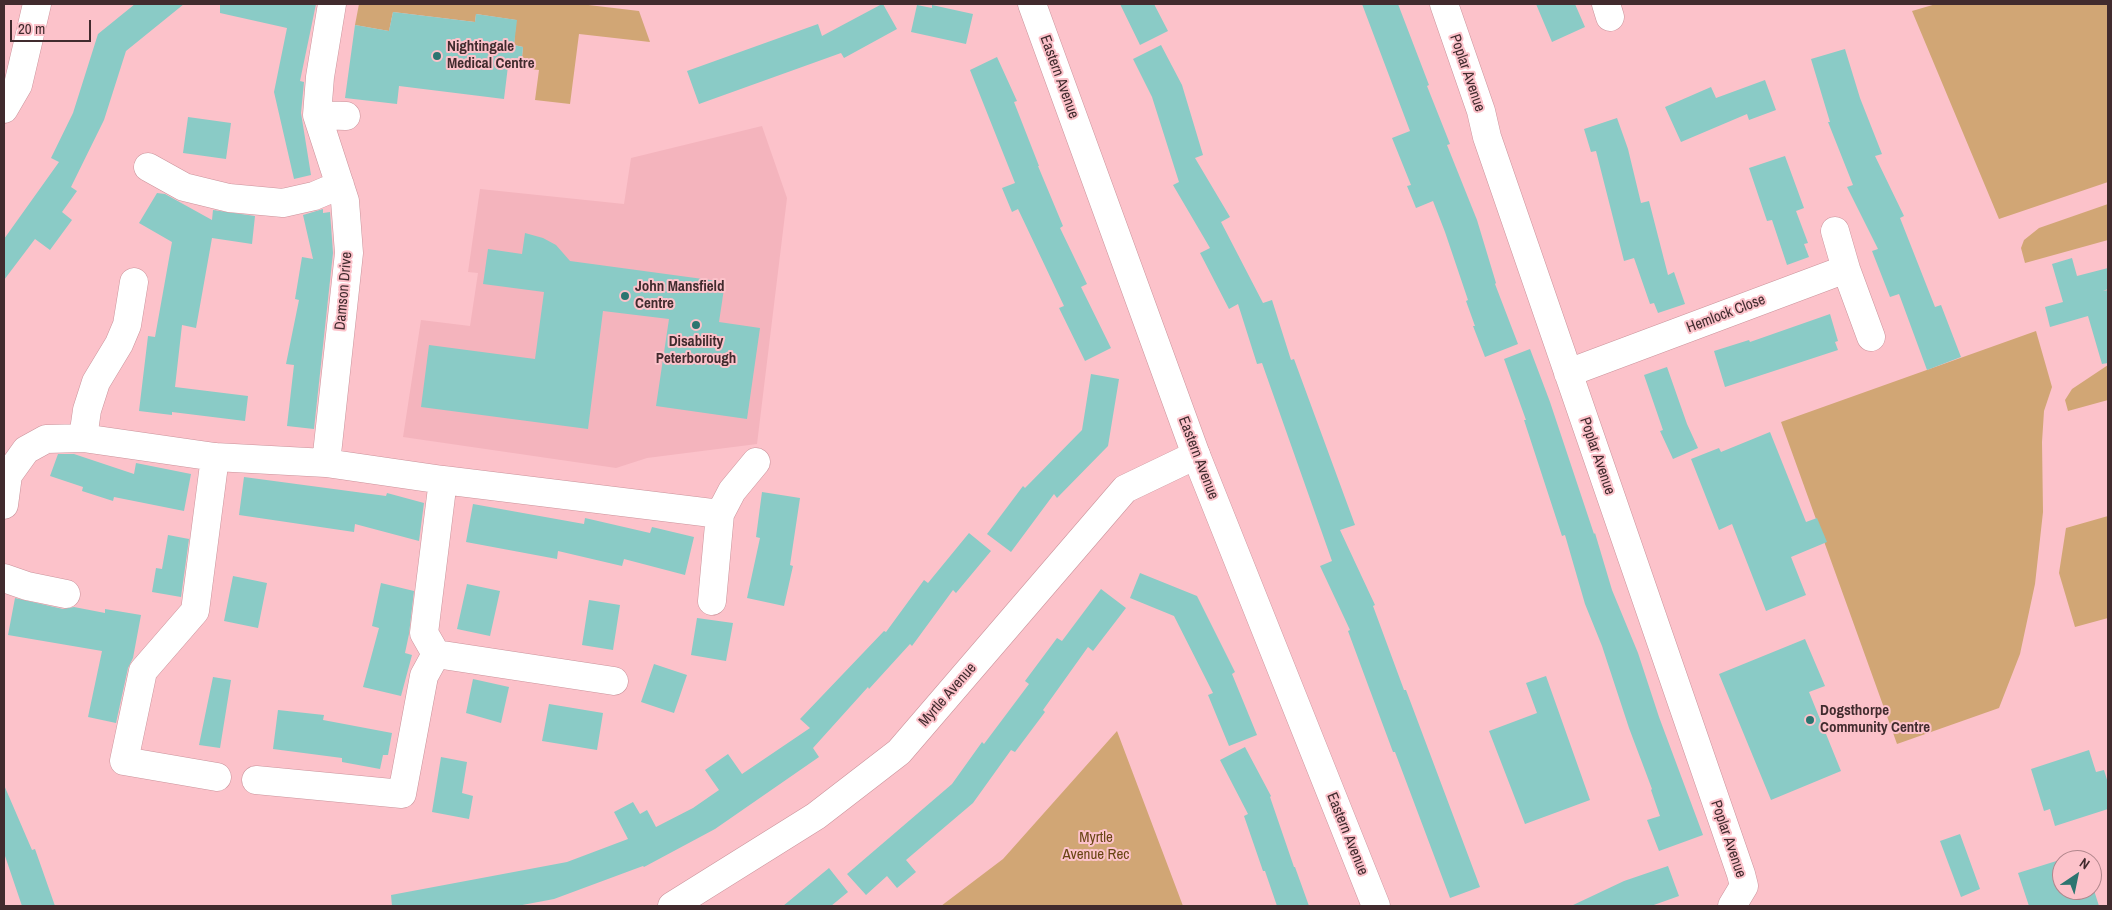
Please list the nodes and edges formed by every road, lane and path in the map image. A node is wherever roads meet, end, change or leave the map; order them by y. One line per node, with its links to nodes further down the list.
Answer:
1 (37, 4): 5 (street)
2 (332, 4): 6 (street, Damson Drive)
3 (1032, 4): 16 (street, Eastern Avenue)
4 (1444, 4): 14 (street, Poplar Avenue)
5 (4, 109)
6 (317, 115): 7 (street); 9 (street, Damson Drive)
7 (346, 116)
8 (148, 167): 9 (street)
9 (340, 185): 19 (street, Damson Drive)
10 (1835, 230): 11 (street)
11 (1846, 268): 13 (street); 14 (street, Hemlock Close)
12 (134, 282): 15 (street)
13 (1871, 337)
14 (1568, 373): 32 (street, Poplar Avenue)
15 (83, 438): 17 (street); 21 (street)
16 (1196, 455): 30 (street, Myrtle Avenue); 31 (street, Eastern Avenue)
17 (215, 457): 19 (street); 28 (street)
18 (756, 462): 22 (street)
19 (326, 463): 20 (street)
20 (443, 480): 22 (street); 26 (street)
21 (4, 505)
22 (720, 514): 25 (street)
23 (4, 578): 24 (street)
24 (66, 594)
25 (712, 601)
26 (436, 654): 27 (street); 29 (street)
27 (614, 681)
28 (217, 777)
29 (256, 780)
30 (672, 906)
31 (1376, 906)
32 (1732, 906)

